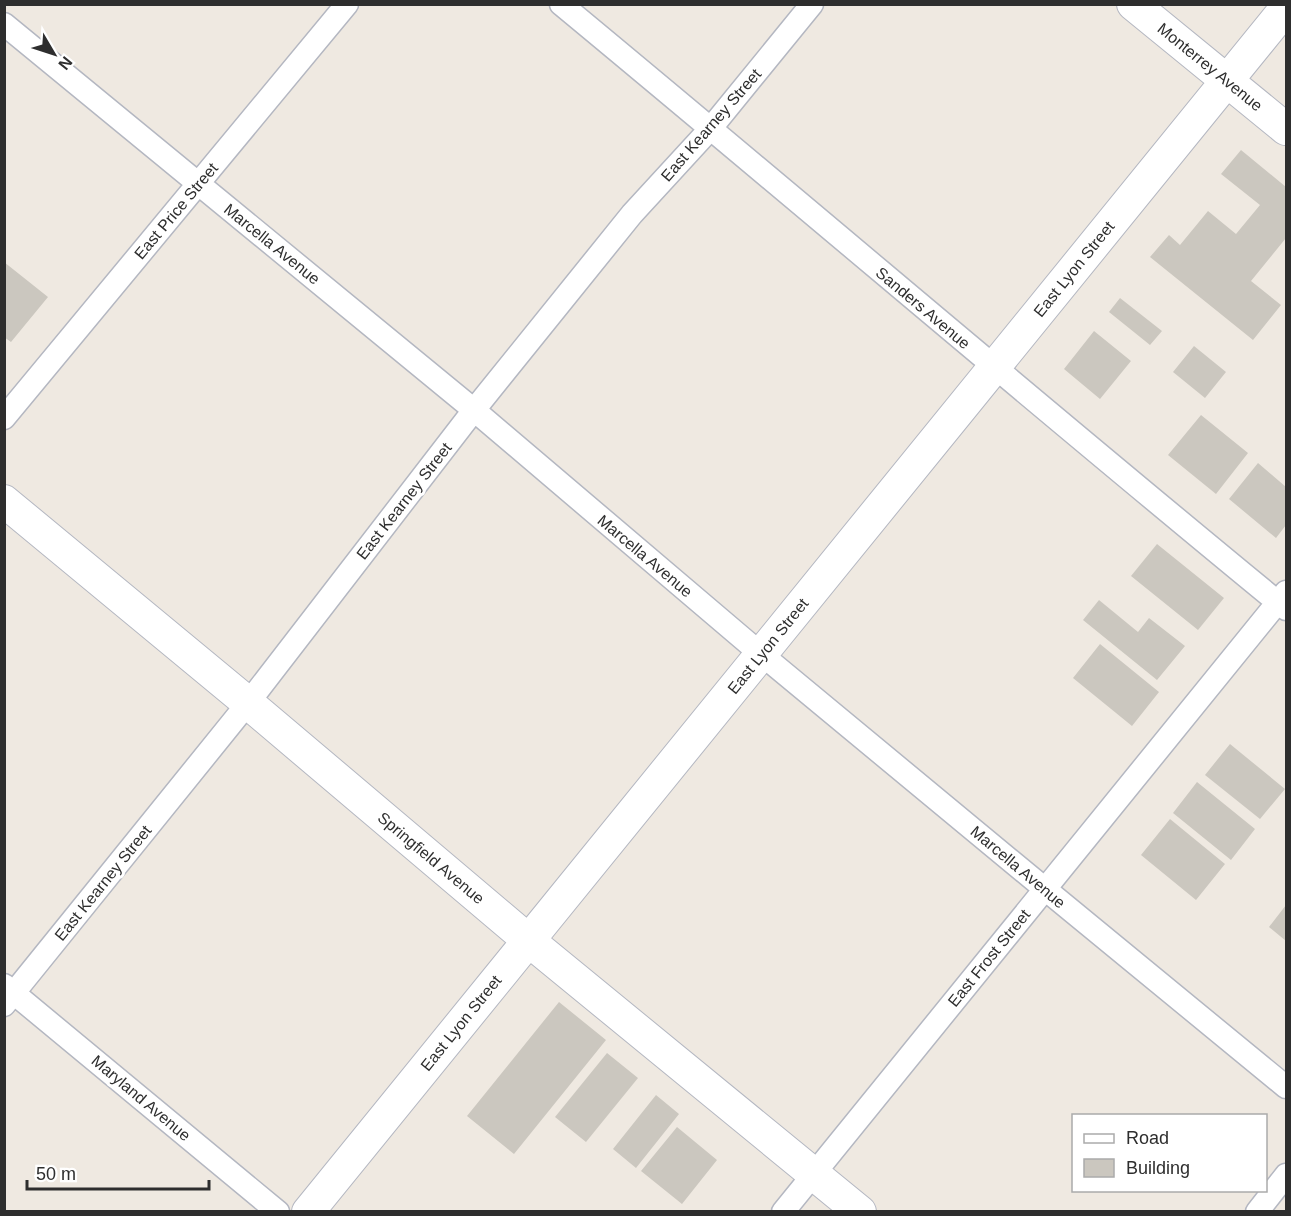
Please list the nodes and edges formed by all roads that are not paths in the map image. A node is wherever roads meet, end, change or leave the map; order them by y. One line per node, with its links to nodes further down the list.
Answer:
1 (347, 4): 10 (street, East Price Street)
2 (561, 4): 8 (street, Sanders Avenue)
3 (812, 4): 8 (street, East Kearney Street)
4 (1133, 4): 7 (main road, Monterrey Avenue)
5 (1287, 8): 7 (main road, East Lyon Street)
6 (4, 24): 10 (street, Marcella Avenue)
7 (1227, 81): 9 (main road, Monterrey Avenue); 11 (main road, East Lyon Street)
8 (711, 128): 11 (street, Sanders Avenue); 12 (street, East Kearney Street)
9 (1287, 129)
10 (198, 184): 12 (street, Marcella Avenue); 13 (street, East Price Street)
11 (994, 367): 15 (street, Sanders Avenue); 16 (main road, East Lyon Street)
12 (474, 411): 16 (street, Marcella Avenue); 17 (street, East Kearney Street)
13 (4, 418)
14 (4, 501): 17 (main road, Springfield Avenue)
15 (1284, 601): 18 (street, East Frost Street)
16 (761, 654): 18 (street, Marcella Avenue); 19 (main road, East Lyon Street)
17 (248, 703): 19 (main road, Springfield Avenue); 20 (street, East Kearney Street)
18 (1045, 890): 21 (street, Marcella Avenue); 22 (street, East Frost Street)
19 (528, 940): 22 (main road, Springfield Avenue); 25 (main road, East Lyon Street)
20 (8, 994): 24 (street, Maryland Avenue)
21 (1287, 1087)
22 (814, 1173): 26 (street, East Frost Street); 27 (main road, Springfield Avenue)
23 (1287, 1175): 28 (street)
24 (278, 1212)
25 (308, 1212)
26 (783, 1212)
27 (860, 1212)
28 (1257, 1212)

